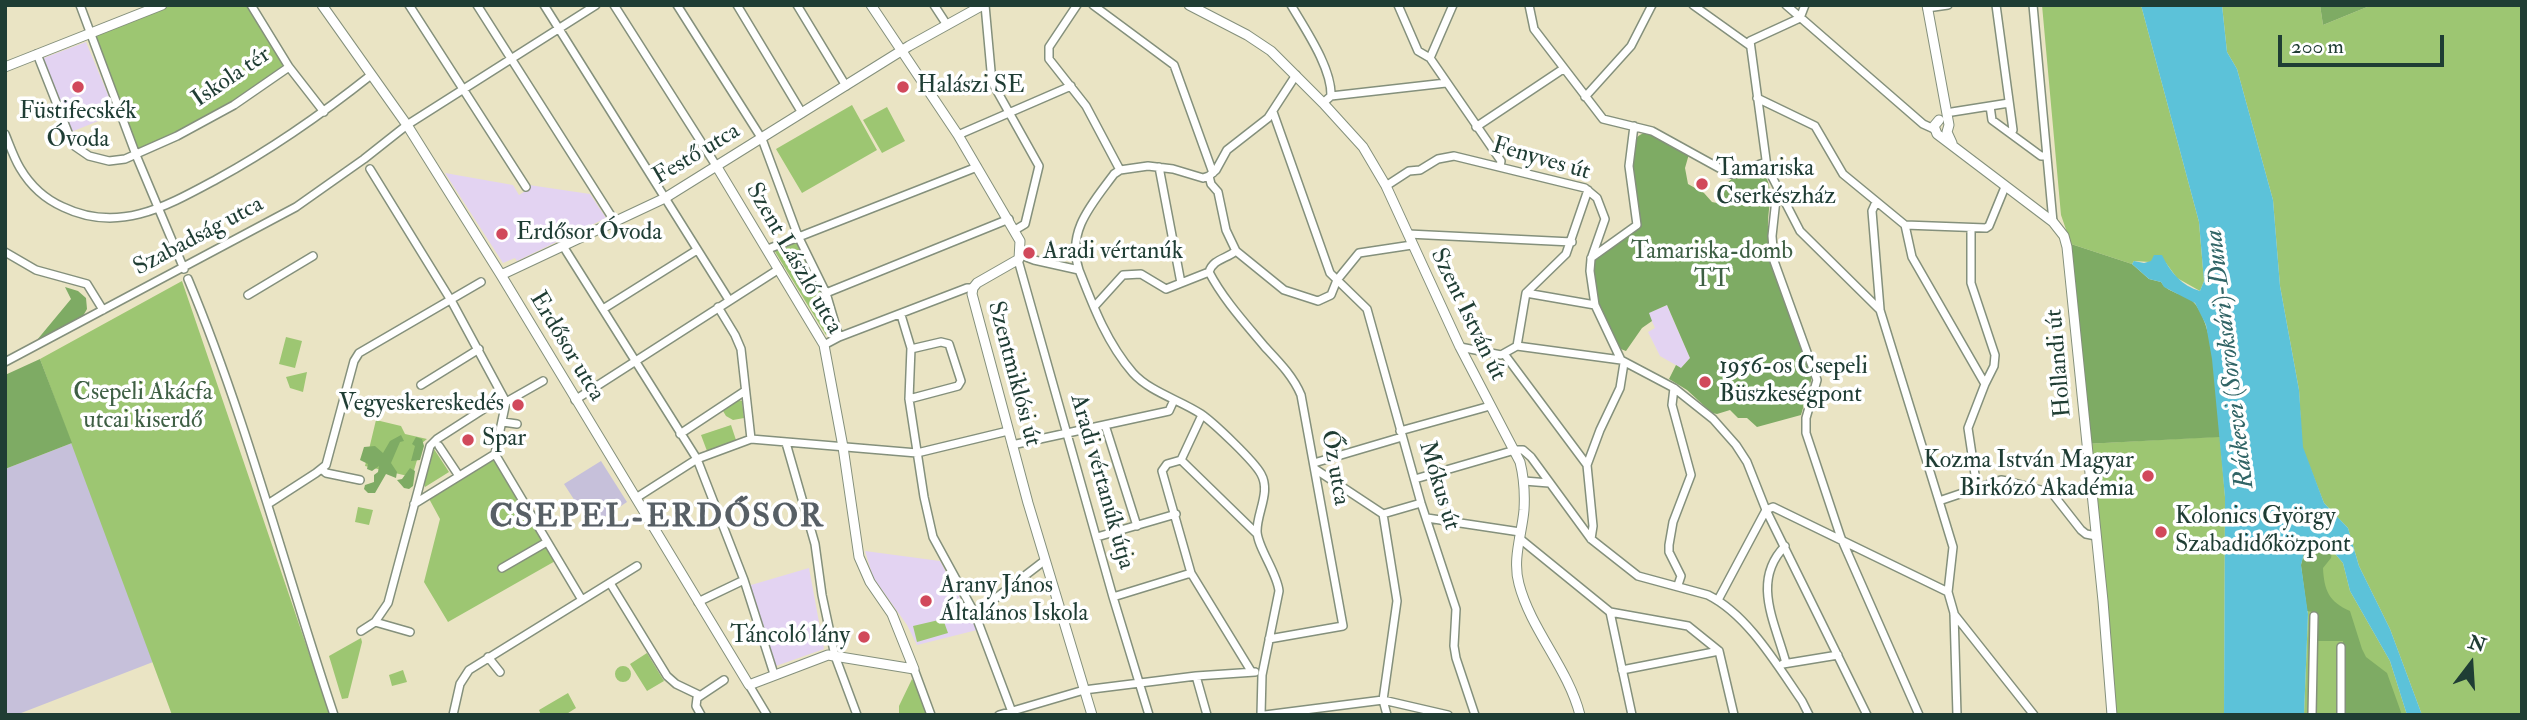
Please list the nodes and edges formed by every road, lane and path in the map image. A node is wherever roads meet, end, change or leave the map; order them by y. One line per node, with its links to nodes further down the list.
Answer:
1 (80, 5): 34 (street)
2 (162, 5): 34 (street)
3 (251, 5): 41 (street, Iskola tér)
4 (322, 5): 43 (street, Erdősor utca)
5 (409, 5): 48 (street)
6 (477, 5): 39 (street)
7 (544, 5): 33 (street)
8 (596, 5): 33 (street, Szabadság utca)
9 (614, 5): 73 (street, Szent László utca)
10 (677, 5): 68 (street)
11 (737, 5): 58 (street)
12 (797, 5): 46 (street)
13 (871, 5): 36 (street)
14 (934, 5): 32 (street)
15 (984, 5): 32 (street, Festő utca); 59 (street)
16 (1077, 5): 47 (street)
17 (1093, 5): 79 (street)
18 (1189, 5): 44 (street, Szent István út)
19 (1291, 5): 49 (street)
20 (1398, 5): 38 (street)
21 (1454, 5): 38 (street)
22 (1529, 5): 42 (street)
23 (1652, 5): 50 (street)
24 (1693, 5): 35 (street)
25 (1786, 5): 31 (street)
26 (1805, 5): 31 (street)
27 (1948, 5): 30 (street)
28 (1996, 5): 53 (street)
29 (2033, 5): 71 (street)
30 (1927, 7): 55 (street)
31 (1800, 18): 35 (street); 63 (street)
32 (947, 25): 36 (street, Festő utca)
33 (560, 30): 39 (street, Szabadság utca); 85 (street)
34 (92, 33): 37 (street); 70 (street)
35 (1749, 45): 51 (street)
36 (902, 51): 46 (street, Festő utca); 66 (street)
37 (37, 54): 40 (street); 70 (street, Iskola tér)
38 (1430, 58): 45 (street)
39 (510, 60): 48 (street, Szabadság utca); 89 (street)
40 (5, 67)
41 (289, 67): 56 (street); 70 (street, Iskola tér)
42 (1563, 69): 50 (street); 62 (street)
43 (371, 75): 56 (street); 60 (street, Erdősor utca)
44 (1296, 75): 52 (street, Szent István út); 57 (street)
45 (1446, 83): 49 (street); 62 (street)
46 (846, 86): 58 (street, Festő utca)
47 (1071, 86): 59 (street); 78 (street)
48 (463, 90): 60 (street, Szabadság utca); 81 (street)
49 (1331, 96): 52 (street)
50 (1585, 97): 61 (street)
51 (1757, 98): 72 (street); 86 (street)
52 (1323, 103): 80 (street, Szent István út)
53 (2009, 103): 54 (street); 65 (street)
54 (1990, 106): 55 (street); 65 (street)
55 (1948, 110): 63 (street)
56 (324, 112): 87 (street)
57 (1273, 112): 79 (street); 112 (street, Mókus út)
58 (802, 113): 68 (street, Festő utca)
59 (1009, 113): 66 (street); 93 (street)
60 (407, 125): 67 (street, Szabadság utca); 69 (street, Erdősor utca)
61 (1634, 126): 72 (street); 105 (street)
62 (1476, 127): 76 (street)
63 (1941, 127): 82 (street)
64 (5, 134): 87 (street)
65 (2011, 134): 71 (street)
66 (957, 135): 74 (street)
67 (391, 138): 69 (street); 106 (street, Szabadság utca)
68 (762, 139): 73 (street, Festő utca); 95 (street)
69 (420, 146): 110 (street, Erdősor utca)
70 (136, 155): 87 (street)
71 (2047, 156): 90 (street)
72 (1766, 162): 83 (street)
73 (717, 167): 85 (street, Festő utca); 99 (street, Szent László utca)
74 (977, 167): 88 (street); 95 (street)
75 (1159, 167): 78 (street); 79 (street); 114 (street)
76 (1500, 167): 80 (street, Fenyves út); 84 (street, Fenyves út)
77 (370, 169): 119 (street)
78 (1120, 170): 108 (street)
79 (1211, 174): 101 (street)
80 (1386, 186): 94 (street, Szent István út)
81 (526, 187)
82 (2005, 187): 90 (street); 92 (street)
83 (1777, 189): 126 (street); 190 (street)
84 (1588, 190): 96 (street); 105 (street, Fenyves út)
85 (665, 198): 89 (street, Festő utca); 100 (street)
86 (1875, 202): 91 (street); 126 (street)
87 (158, 208): 106 (street)
88 (1009, 219): 93 (street); 116 (street)
89 (615, 222): 98 (street, Festő utca)
90 (2053, 222): 187 (street, Hollandi út)
91 (1905, 225): 92 (street); 139 (street)
92 (1971, 229): 139 (street)
93 (1015, 230): 104 (street)
94 (1408, 234): 96 (street); 97 (street, Szent István út)
95 (798, 236): 99 (street); 116 (street)
96 (1572, 242): 117 (street)
97 (1412, 245): 112 (street); 131 (street, Szent István út)
98 (563, 246): 110 (street, Festő utca); 124 (street)
99 (768, 249): 107 (street, Szent László utca)
100 (697, 250): 120 (street); 124 (street)
101 (1236, 251): 109 (street); 112 (street)
102 (5, 252): 125 (street)
103 (313, 256): 118 (street)
104 (1019, 258): 108 (street); 115 (street, Szentmiklósi út); 153 (street, Aradi vértanúk útja)
105 (1591, 259): 121 (street, Fenyves út)
106 (184, 268): 125 (street, Szabadság utca)
107 (779, 269): 120 (street); 129 (street, Szent László utca)
108 (1079, 270): 123 (street)
109 (1209, 272): 114 (street); 167 (street, Őz utca)
110 (501, 275): 144 (street, Erdősor utca)
111 (188, 279): 178 (street)
112 (1337, 280): 155 (street, Mókus út)
113 (481, 282): 119 (street)
114 (1181, 283): 123 (street)
115 (973, 288): 127 (street); 152 (street, Szentmiklósi út)
116 (826, 293): 128 (street)
117 (1526, 293): 121 (street); 130 (street)
118 (248, 295)
119 (450, 299): 132 (street); 168 (street)
120 (729, 300): 122 (street)
121 (1595, 305): 136 (street, Fenyves út)
122 (718, 307): 135 (street); 142 (street)
123 (1094, 307): 145 (street)
124 (603, 309): 135 (street)
125 (103, 310): 137 (street, Szabadság utca)
126 (1880, 310): 176 (street)
127 (901, 315): 128 (street); 133 (street)
128 (839, 337): 129 (street)
129 (824, 345): 160 (street, Szent László utca)
130 (1517, 346): 134 (street); 136 (street)
131 (1460, 347): 134 (street); 147 (street, Szent István út)
132 (479, 349): 140 (street); 146 (street)
133 (911, 349): 143 (street); 143 (street)
134 (1505, 355): 166 (street)
135 (636, 361): 144 (street); 154 (street)
136 (1622, 361): 141 (street); 166 (street)
137 (5, 362)
138 (544, 381): 146 (street)
139 (1985, 384): 174 (street)
140 (421, 385)
141 (1674, 388): 180 (street); 199 (street)
142 (745, 391): 154 (street); 156 (street)
143 (909, 399): 162 (street)
144 (575, 400): 175 (street, Erdősor utca)
145 (1174, 400): 148 (street); 151 (street)
146 (506, 402): 149 (street); 179 (street)
147 (1490, 406): 155 (street); 161 (street, Szent István út)
148 (1202, 415): 165 (street); 185 (street)
149 (503, 422): 150 (street); 163 (street)
150 (517, 424)
151 (1105, 425): 153 (street); 184 (street)
152 (1008, 431): 158 (street, Szentmiklósi út); 162 (street)
153 (1067, 432): 158 (street); 188 (street, Aradi vértanúk útja)
154 (680, 433): 164 (street)
155 (1401, 434): 167 (street); 170 (street, Mókus út)
156 (751, 439): 157 (street); 164 (street)
157 (786, 443): 160 (street); 216 (street)
158 (1012, 445): 193 (street, Szentmiklósi út)
159 (439, 446): 169 (street)
160 (843, 447): 162 (street); 218 (street, Szent László utca)
161 (1515, 450): 170 (street); 172 (street, Szent István út); 173 (street)
162 (917, 453): 207 (street)
163 (495, 454): 169 (street); 191 (street)
164 (697, 460): 175 (street); 197 (street)
165 (1181, 460): 181 (street); 185 (street)
166 (1587, 465): 189 (street)
167 (1315, 466): 182 (street); 212 (street, Őz utca)
168 (322, 469): 171 (street); 178 (street)
169 (459, 476): 179 (street)
170 (1415, 479): 177 (street, Mókus út)
171 (360, 480)
172 (1524, 481): 173 (street); 186 (street, Szent István út)
173 (1549, 484): 189 (street)
174 (1977, 488): 176 (street); 187 (street)
175 (636, 498): 204 (street, Erdősor utca)
176 (1940, 501): 200 (street)
177 (1421, 503): 182 (street); 183 (street, Mókus út)
178 (268, 504): 238 (street)
179 (414, 505): 209 (street)
180 (1766, 510): 190 (street); 192 (street); 203 (street)
181 (1176, 514): 184 (street); 196 (street)
182 (1383, 514): 234 (street)
183 (1427, 518): 186 (street); 250 (street, Mókus út)
184 (1137, 526): 188 (street)
185 (1256, 533): 212 (street)
186 (1520, 535): 205 (street); 251 (street, Szent István út)
187 (2096, 536): 259 (street, Hollandi út)
188 (1097, 537): 201 (street, Aradi vértanúk útja)
189 (1591, 538): 199 (street)
190 (1840, 538): 200 (street); 256 (street)
191 (547, 542): 195 (street); 202 (street)
192 (1785, 546): 215 (street); 219 (street)
193 (1044, 561): 207 (street); 232 (street, Szentmiklósi út)
194 (637, 566): 198 (street)
195 (502, 568)
196 (1191, 573): 201 (street); 224 (street)
197 (744, 580): 204 (street); 226 (street)
198 (610, 583): 202 (street); 233 (street)
199 (1678, 585): 203 (street)
200 (1948, 592): 206 (street)
201 (1113, 597): 230 (street, Aradi vértanúk útja)
202 (582, 600): 217 (street)
203 (1718, 600): 221 (street)
204 (698, 602): 231 (street, Erdősor utca)
205 (1610, 612): 214 (street); 223 (street)
206 (1954, 613): 257 (street); 258 (street)
207 (975, 614): 236 (street)
208 (2314, 616): 260 (street)
209 (376, 622): 210 (street); 211 (street)
210 (361, 631)
211 (410, 632)
212 (1269, 639): 227 (street)
213 (2341, 647): 261 (street)
214 (1719, 651): 223 (street); 253 (street)
215 (1838, 655): 219 (street); 255 (street)
216 (835, 656): 220 (street); 226 (street); 241 (street)
217 (488, 657): 225 (street); 239 (street)
218 (910, 658): 220 (street); 222 (street, Szent László utca)
219 (1786, 663): 221 (street)
220 (887, 665): 222 (street)
221 (1777, 668): 254 (street)
222 (914, 669): 242 (street, Szent László utca)
223 (1622, 670): 252 (street)
224 (1251, 671): 227 (street); 228 (street)
225 (500, 673)
226 (775, 674): 231 (street)
227 (1262, 675): 247 (street)
228 (1196, 676): 230 (street); 246 (street)
229 (724, 680): 233 (street)
230 (1139, 684): 232 (street); 245 (street, Aradi vértanúk útja)
231 (749, 685): 240 (street, Erdősor utca)
232 (1084, 690): 236 (street); 244 (street, Szentmiklósi út)
233 (699, 695): 237 (street)
234 (1383, 700): 235 (street); 248 (street); 249 (street)
235 (1333, 711): 247 (street)
236 (1012, 712): 243 (street)
237 (698, 714)
238 (334, 715)
239 (453, 715)
240 (767, 715)
241 (857, 715)
242 (932, 715)
243 (999, 715)
244 (1092, 715)
245 (1149, 715)
246 (1208, 715)
247 (1263, 715)
248 (1387, 715)
249 (1448, 715)
250 (1475, 715)
251 (1580, 715)
252 (1632, 715)
253 (1734, 715)
254 (1809, 715)
255 (1867, 715)
256 (1919, 715)
257 (1957, 715)
258 (2034, 715)
259 (2112, 715)
260 (2312, 715)
261 (2341, 715)

